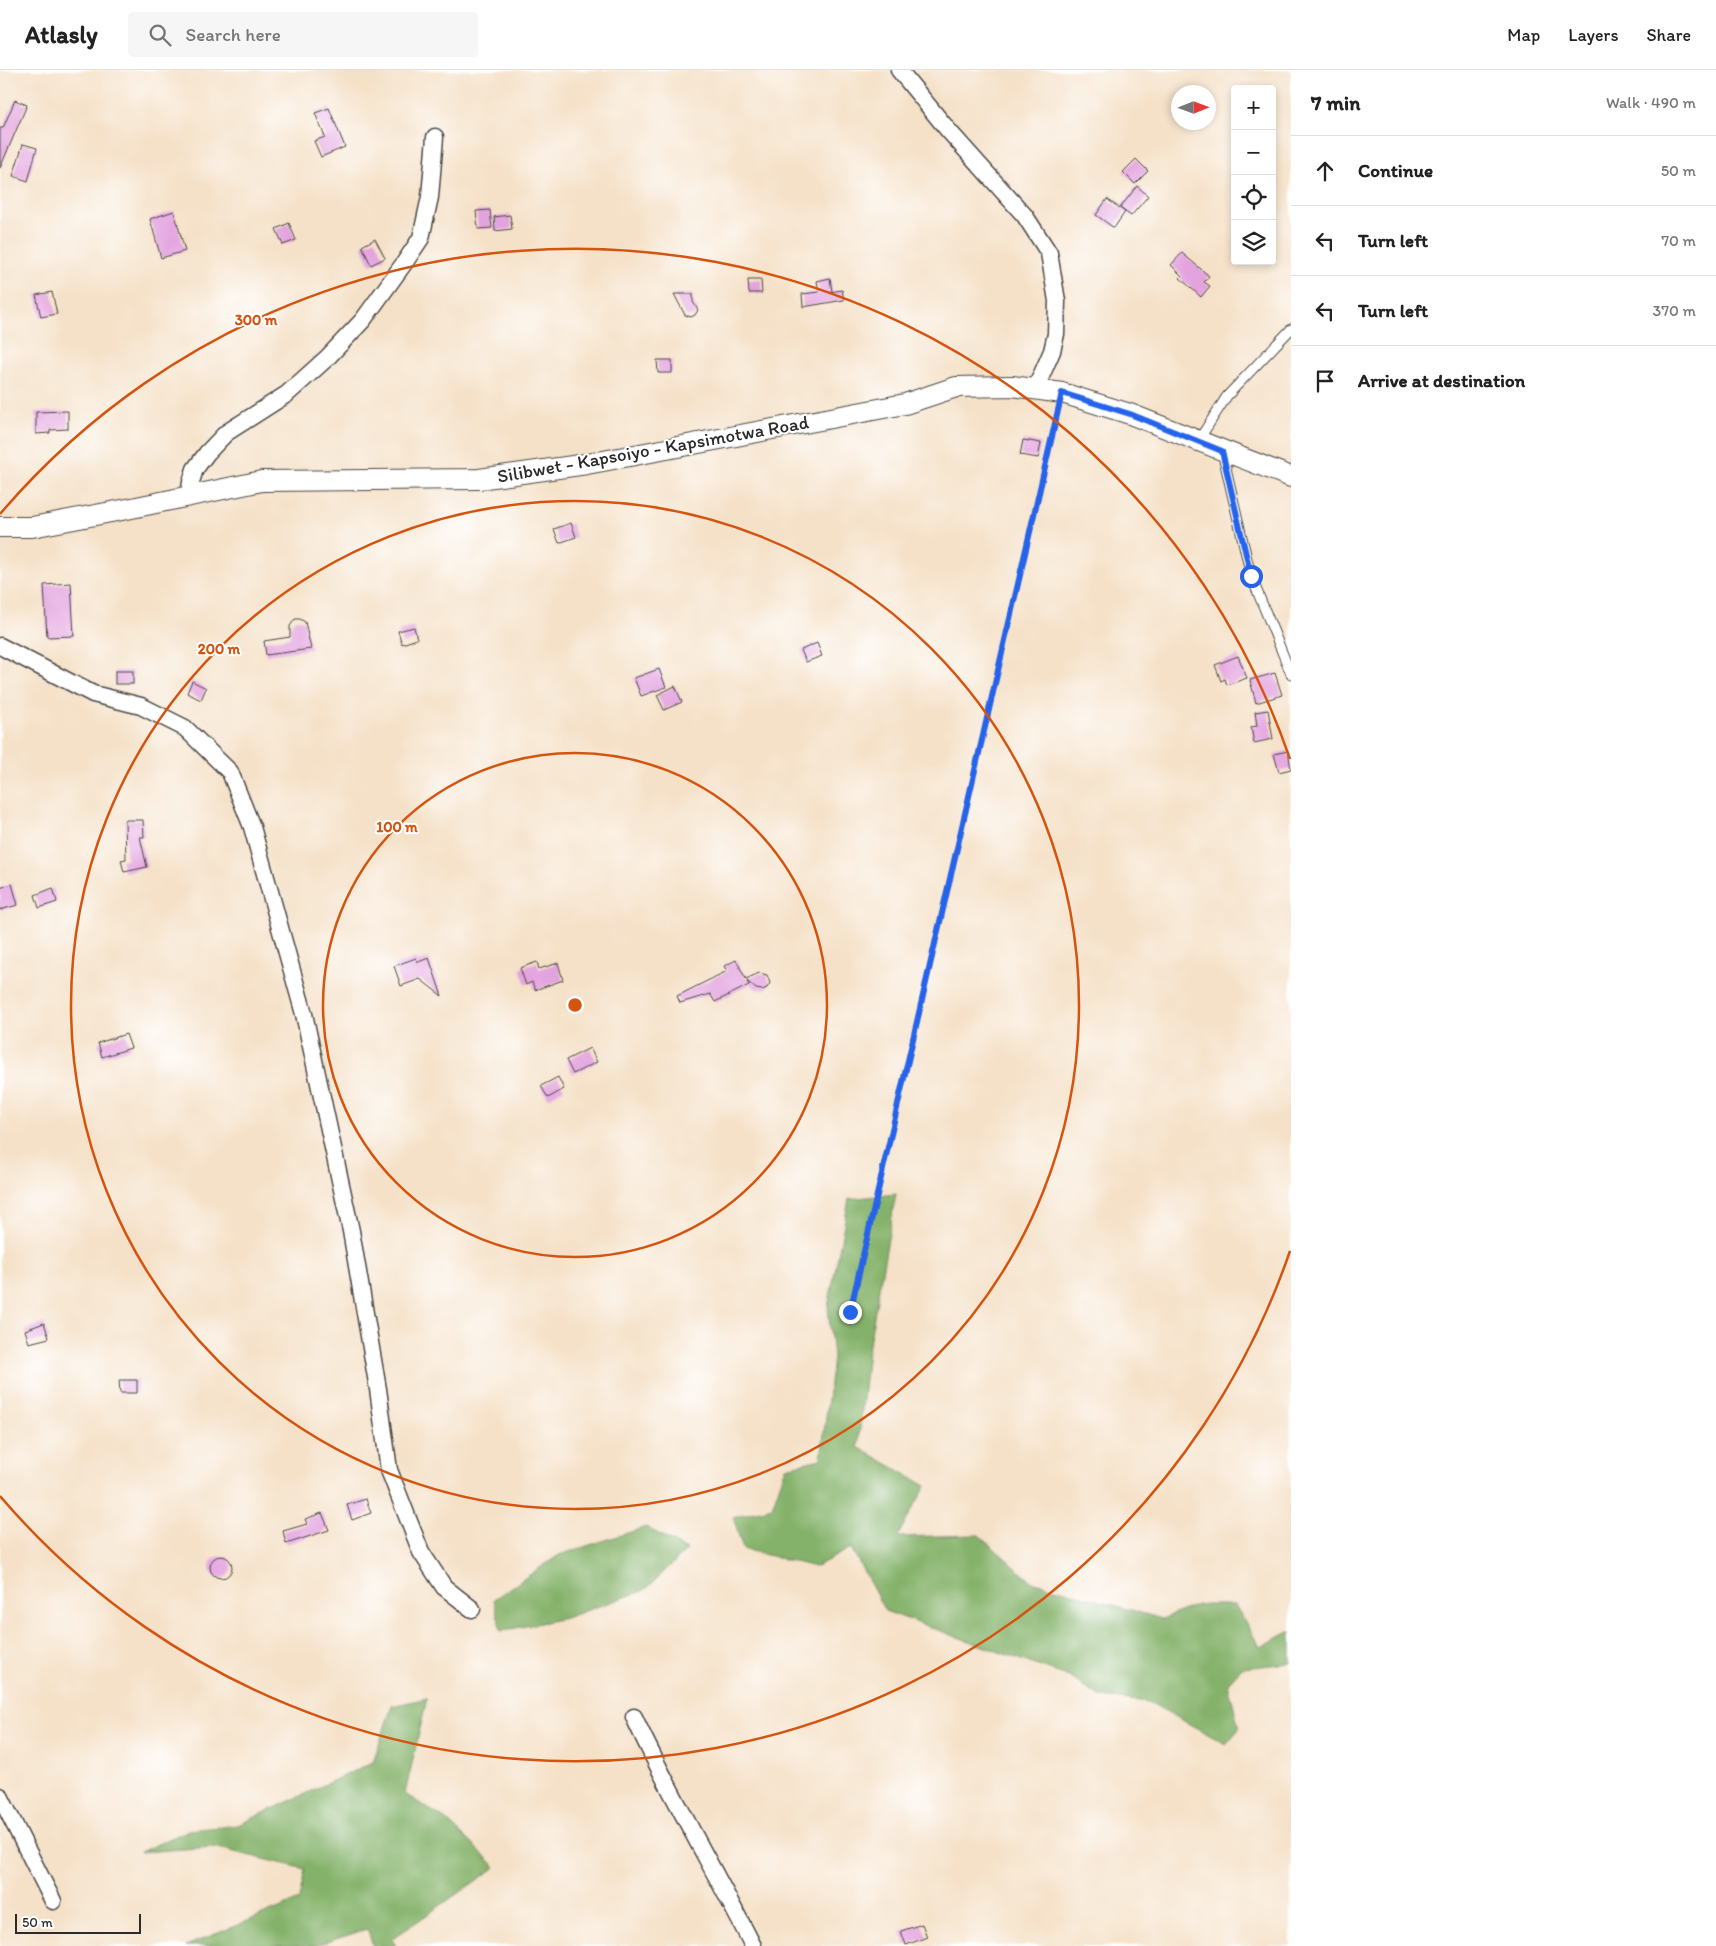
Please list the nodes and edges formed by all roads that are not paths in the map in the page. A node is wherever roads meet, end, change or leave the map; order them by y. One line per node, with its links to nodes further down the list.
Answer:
1 (899, 70): 4 (street)
2 (435, 137): 8 (street)
3 (1291, 328): 5 (lane)
4 (1035, 390): 5 (street, Silibwet - Kapsoiyo - Kapsimotwa Road); 8 (street, Silibwet - Kapsoiyo - Kapsimotwa Road)
5 (1198, 441): 6 (street, Silibwet - Kapsoiyo - Kapsimotwa Road)
6 (1222, 451): 7 (street, Silibwet - Kapsoiyo - Kapsimotwa Road); 11 (lane)
7 (1291, 478)
8 (189, 495): 9 (street, Silibwet - Kapsoiyo - Kapsimotwa Road)
9 (0, 528)
10 (0, 646): 12 (street)
11 (1291, 674)
12 (472, 1609)
13 (634, 1717): 16 (street)
14 (0, 1796): 15 (street)
15 (53, 1901)
16 (753, 1946)

